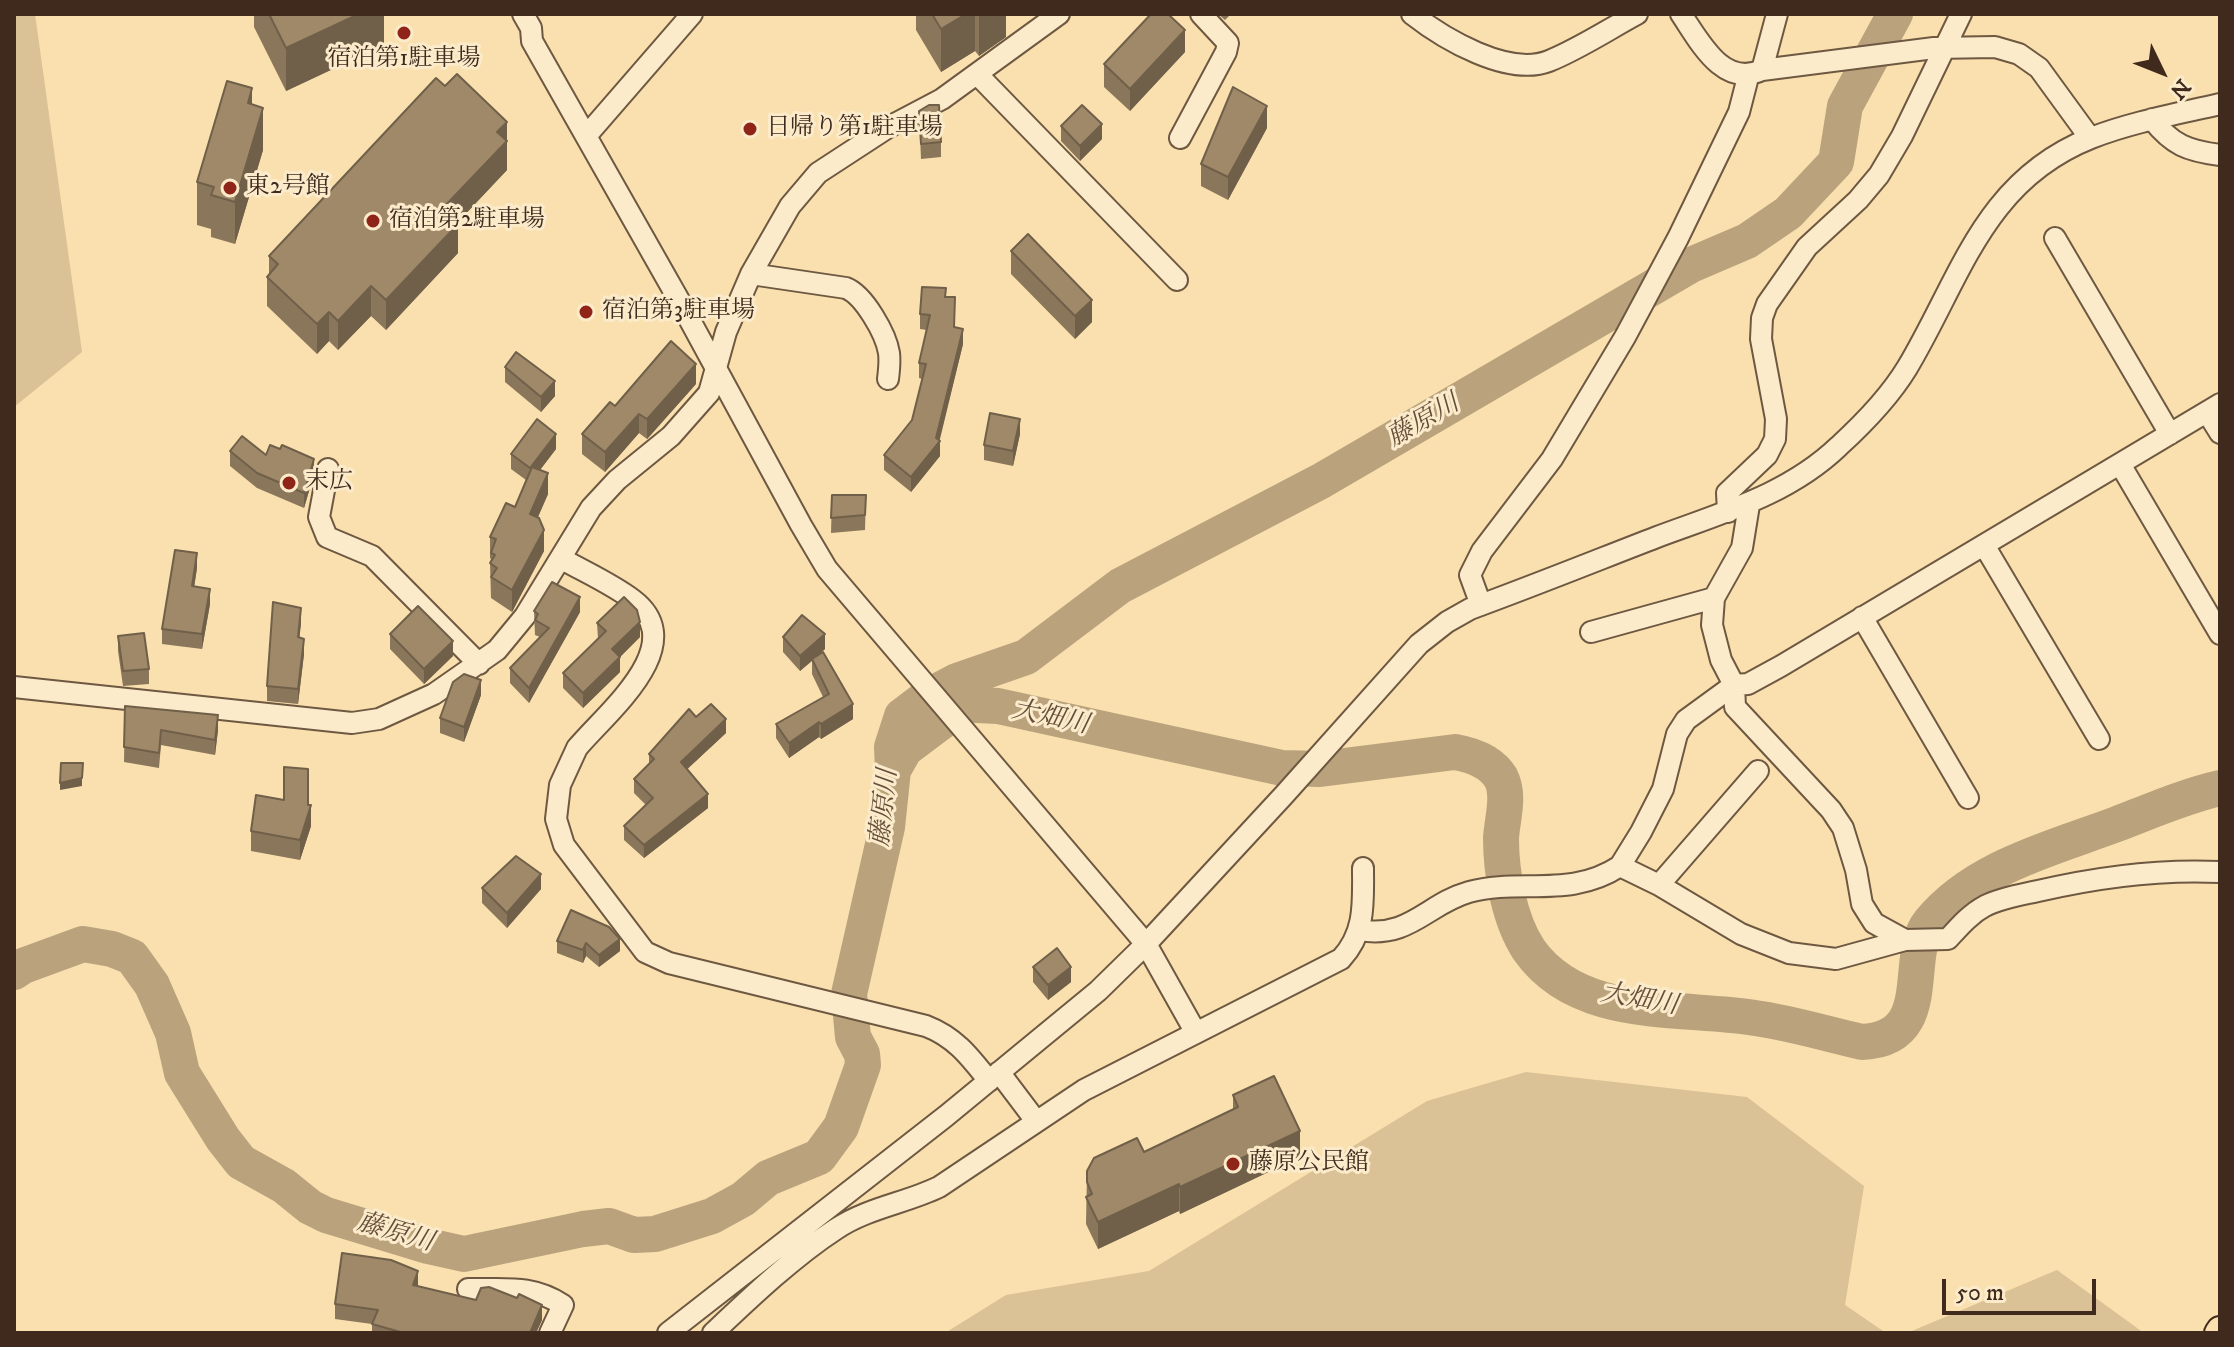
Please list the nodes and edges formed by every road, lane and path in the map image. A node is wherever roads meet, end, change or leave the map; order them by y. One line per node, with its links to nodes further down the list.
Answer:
1 (692, 14): 15 (street)
2 (1059, 14): 12 (street)
3 (1201, 14): 16 (street)
4 (1412, 14): 5 (street)
5 (1637, 14)
6 (1681, 14): 11 (street)
7 (1777, 14): 11 (street)
8 (1961, 14): 10 (street)
9 (533, 19): 15 (street)
10 (1941, 47): 11 (street); 17 (street); 30 (street)
11 (1755, 73): 34 (street)
12 (977, 74): 20 (street); 21 (street)
13 (2220, 104): 14 (street)
14 (2152, 119): 17 (street); 18 (street)
15 (587, 135): 22 (street)
16 (1180, 138)
17 (2090, 138): 29 (street)
18 (2220, 155)
19 (2055, 238): 26 (street)
20 (751, 274): 22 (street); 23 (street)
21 (1177, 280)
22 (716, 371): 32 (street); 50 (street)
23 (888, 379)
24 (2214, 408): 25 (street); 26 (street)
25 (2220, 433)
26 (2170, 434): 27 (street)
27 (2120, 464): 31 (street); 36 (street)
28 (328, 469): 38 (street)
29 (1749, 505): 30 (street); 33 (street)
30 (1728, 512): 34 (street)
31 (1984, 545): 35 (street); 41 (street)
32 (562, 559): 38 (street); 52 (street)
33 (1714, 598): 37 (street); 39 (street)
34 (1481, 605): 50 (street)
35 (1862, 617): 39 (street); 43 (street)
36 (2218, 625)
37 (1591, 632)
38 (479, 664): 40 (street)
39 (1734, 685): 44 (street); 49 (street)
40 (14, 687)
41 (2099, 739)
42 (1758, 771): 47 (street)
43 (1968, 798)
44 (1620, 866): 47 (street); 48 (street)
45 (1363, 868): 48 (street)
46 (2220, 872): 49 (street)
47 (1659, 885): 49 (street)
48 (1360, 930): 51 (street)
49 (1908, 940)
50 (1146, 944): 51 (street); 52 (street)
51 (1196, 1033): 53 (street)
52 (994, 1076): 53 (street); 56 (street)
53 (1036, 1121): 57 (street)
54 (468, 1289): 55 (street)
55 (550, 1333)
56 (668, 1333)
57 (713, 1333)

